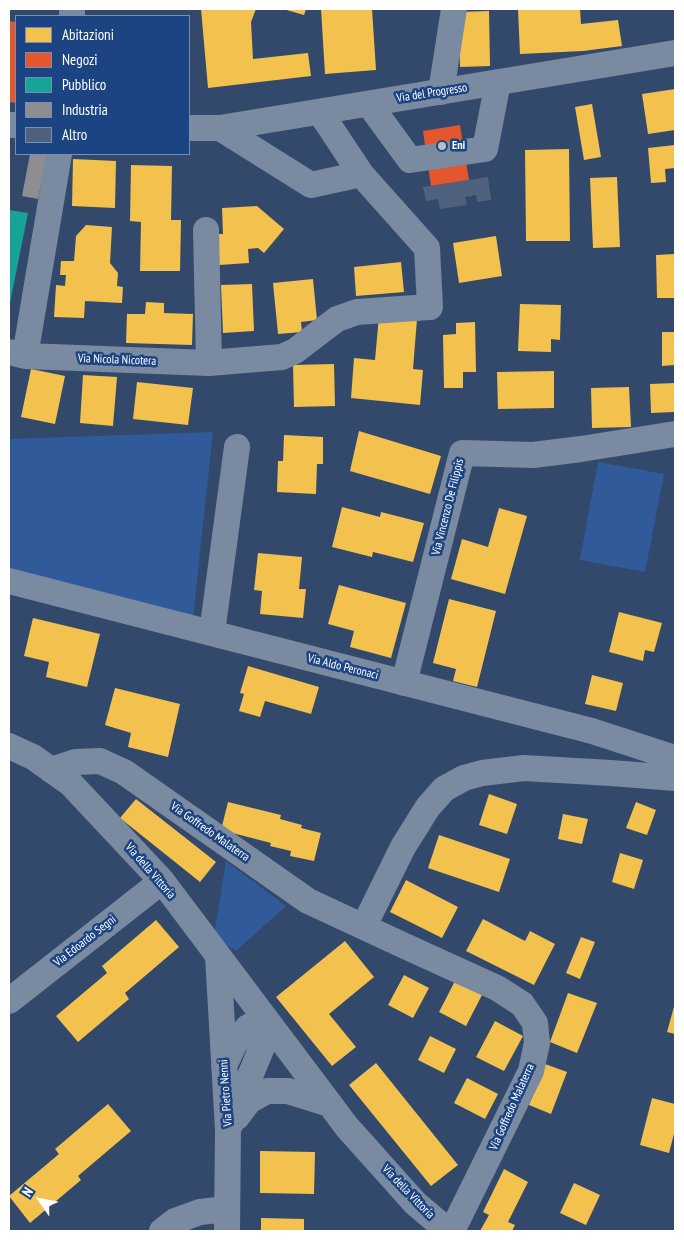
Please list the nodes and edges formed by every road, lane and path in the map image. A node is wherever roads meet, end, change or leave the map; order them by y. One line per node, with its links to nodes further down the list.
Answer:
1 (454, 9): 4 (street)
2 (675, 53): 3 (street, Via del Progresso)
3 (498, 82): 4 (street, Via del Progresso); 5 (street)
4 (441, 92): 5 (street, Via del Progresso)
5 (369, 104): 6 (street, Via del Progresso)
6 (320, 112): 8 (street, Via del Progresso); 10 (street)
7 (190, 128): 8 (street, Via del Progresso)
8 (220, 128): 10 (street)
9 (59, 155): 12 (street)
10 (361, 174): 13 (street, Via Nicola Nicotera)
11 (206, 230): 13 (street)
12 (17, 354): 13 (street, Via Nicola Nicotera)
13 (209, 364)
14 (675, 434): 18 (street, Via Vincenzo De Filippis)
15 (237, 447): 17 (street)
16 (9, 581): 17 (street, Via Aldo Peronaci)
17 (212, 633): 18 (street, Via Aldo Peronaci)
18 (404, 683): 20 (street, Via Aldo Peronaci)
19 (9, 746): 21 (street, Via della Vittoria)
20 (675, 758)
21 (51, 770): 23 (street, Via della Vittoria); 24 (street, Via Goffredo Malaterra)
22 (675, 778): 24 (street)
23 (162, 881): 25 (street, Via della Vittoria); 26 (street, Via Edoardo Segni)
24 (364, 926): 34 (street, Via Goffredo Malaterra)
25 (218, 956): 27 (street, Via della Vittoria); 28 (street, Via Pietro Nenni)
26 (9, 1001)
27 (267, 1021): 28 (street); 29 (street, Via della Vittoria); 30 (street)
28 (224, 1066): 30 (street, Via Pietro Nenni)
29 (330, 1104): 30 (street); 33 (street, Via della Vittoria)
30 (228, 1130): 31 (street, Via Pietro Nenni)
31 (227, 1220): 32 (street)
32 (162, 1231)
33 (448, 1231)
34 (452, 1231)

